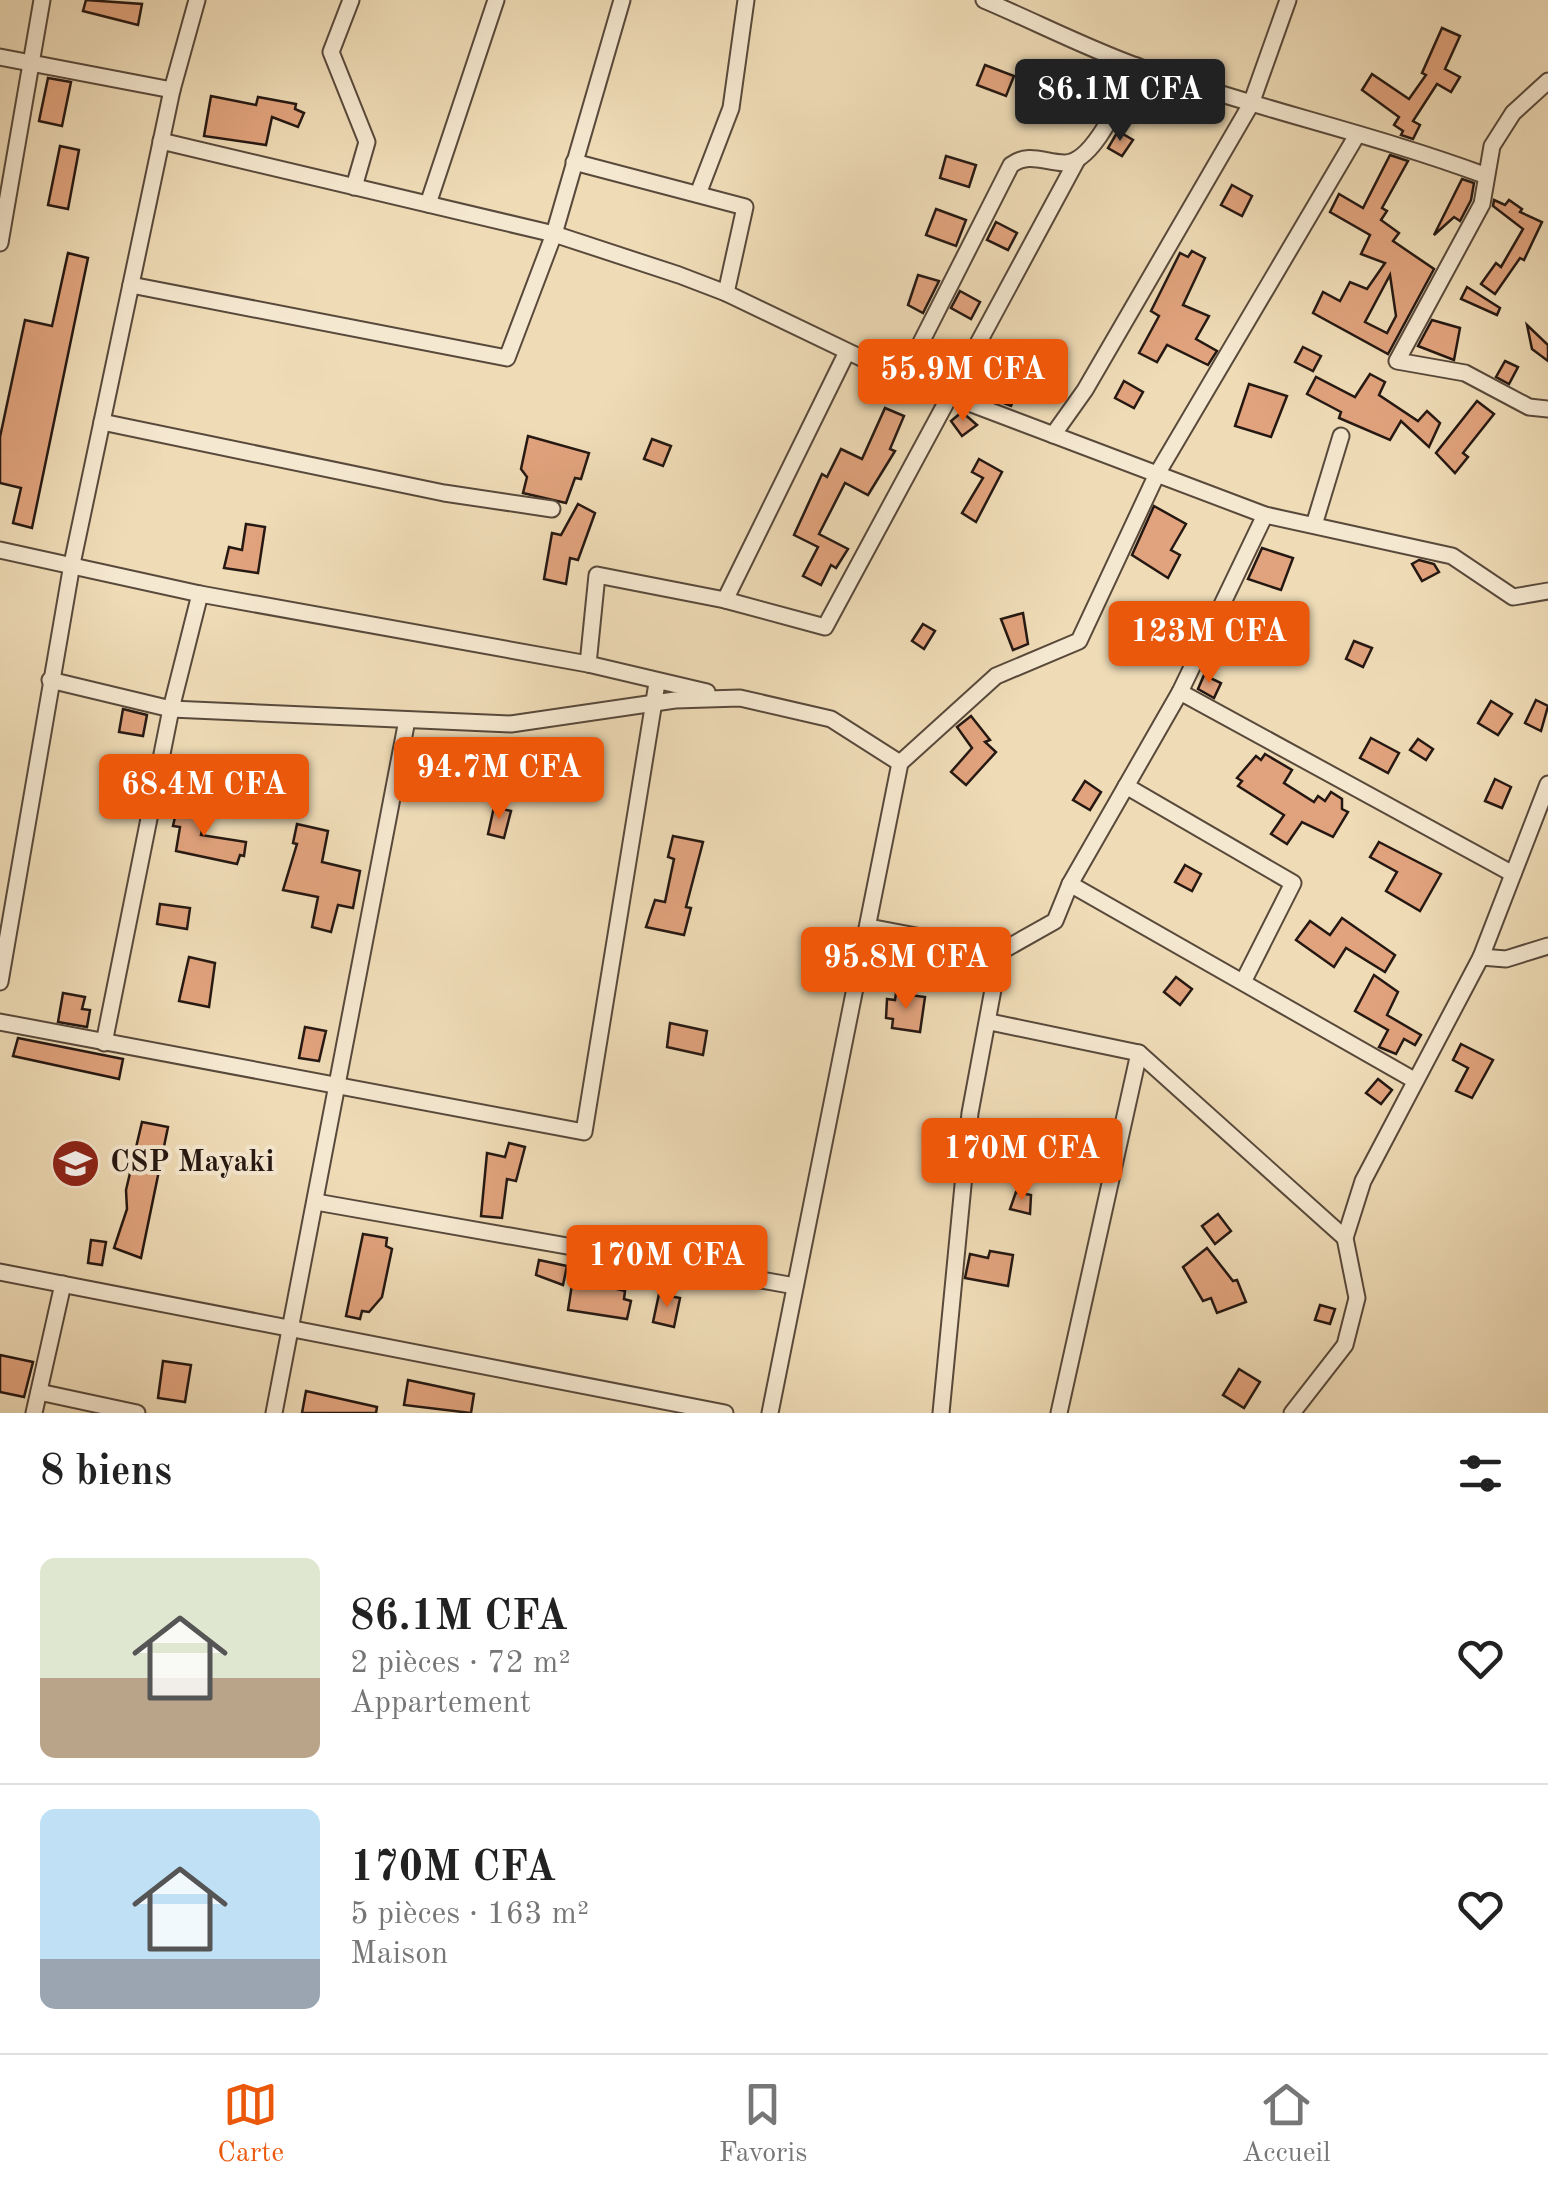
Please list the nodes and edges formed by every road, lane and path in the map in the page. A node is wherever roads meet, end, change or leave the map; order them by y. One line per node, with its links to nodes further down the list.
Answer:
1 (42, 0): 10 (street)
2 (197, 0): 13 (street)
3 (352, 0): 20 (street)
4 (496, 0): 22 (street)
5 (622, 0): 18 (street)
6 (746, 0): 21 (street)
7 (984, 0): 11 (street)
8 (1288, 0): 14 (street)
9 (0, 58): 10 (street)
10 (34, 64): 13 (street); 24 (street)
11 (1136, 66): 14 (street); 17 (street)
12 (1548, 81): 19 (street)
13 (172, 90): 16 (street)
14 (1251, 104): 15 (street); 32 (street)
15 (1357, 135): 19 (street); 34 (street)
16 (161, 141): 20 (street); 25 (street)
17 (1077, 160): 28 (street); 29 (street)
18 (574, 162): 21 (street); 23 (street)
19 (1484, 175): 30 (street)
20 (354, 187): 22 (street)
21 (698, 194): 26 (street)
22 (428, 204): 23 (street)
23 (554, 234): 25 (street); 26 (street)
24 (0, 243)
25 (131, 285): 31 (street)
26 (726, 293): 27 (street)
27 (847, 352): 28 (street); 42 (street)
28 (903, 378): 29 (street)
29 (949, 396): 32 (street); 42 (street)
30 (1548, 409)
31 (102, 422): 35 (street); 39 (street)
32 (1053, 435): 34 (street)
33 (1340, 436): 37 (street)
34 (1157, 474): 36 (street); 51 (street)
35 (552, 509)
36 (1265, 515): 37 (street); 46 (street)
37 (1314, 525): 40 (street)
38 (0, 550): 39 (street)
39 (72, 564): 41 (street); 44 (street)
40 (1548, 591)
41 (200, 594): 43 (street); 49 (street)
42 (725, 600): 43 (street)
43 (588, 664): 45 (street)
44 (50, 680): 49 (street); 60 (street)
45 (657, 683): 47 (street); 48 (street)
46 (1180, 692): 53 (street); 54 (street)
47 (740, 698): 48 (street); 51 (street)
48 (654, 702): 50 (street); 67 (street)
49 (171, 710): 50 (street); 64 (street)
50 (408, 720): 67 (street)
51 (900, 763): 56 (street)
52 (1548, 784): 54 (street)
53 (1126, 786): 55 (street); 61 (street)
54 (1513, 874): 59 (street)
55 (1070, 884): 58 (street); 61 (street)
56 (869, 927): 58 (street); 72 (street)
57 (1548, 946): 59 (street)
58 (1000, 952): 63 (street)
59 (1481, 957): 66 (street)
60 (0, 982)
61 (1243, 982): 66 (street)
62 (0, 1022): 64 (street)
63 (990, 1022): 65 (street); 80 (street)
64 (104, 1043): 67 (street)
65 (1139, 1052): 69 (street); 81 (street)
66 (1414, 1080): 69 (street)
67 (338, 1089): 68 (street)
68 (316, 1202): 72 (street); 73 (street)
69 (1345, 1238): 82 (street)
70 (0, 1272): 71 (street)
71 (63, 1284): 73 (street); 74 (street)
72 (795, 1286): 79 (street)
73 (292, 1328): 77 (street); 78 (street)
74 (39, 1392): 75 (street); 76 (street)
75 (34, 1413)
76 (137, 1413)
77 (274, 1413)
78 (725, 1413)
79 (770, 1413)
80 (941, 1413)
81 (1059, 1413)
82 (1292, 1413)

